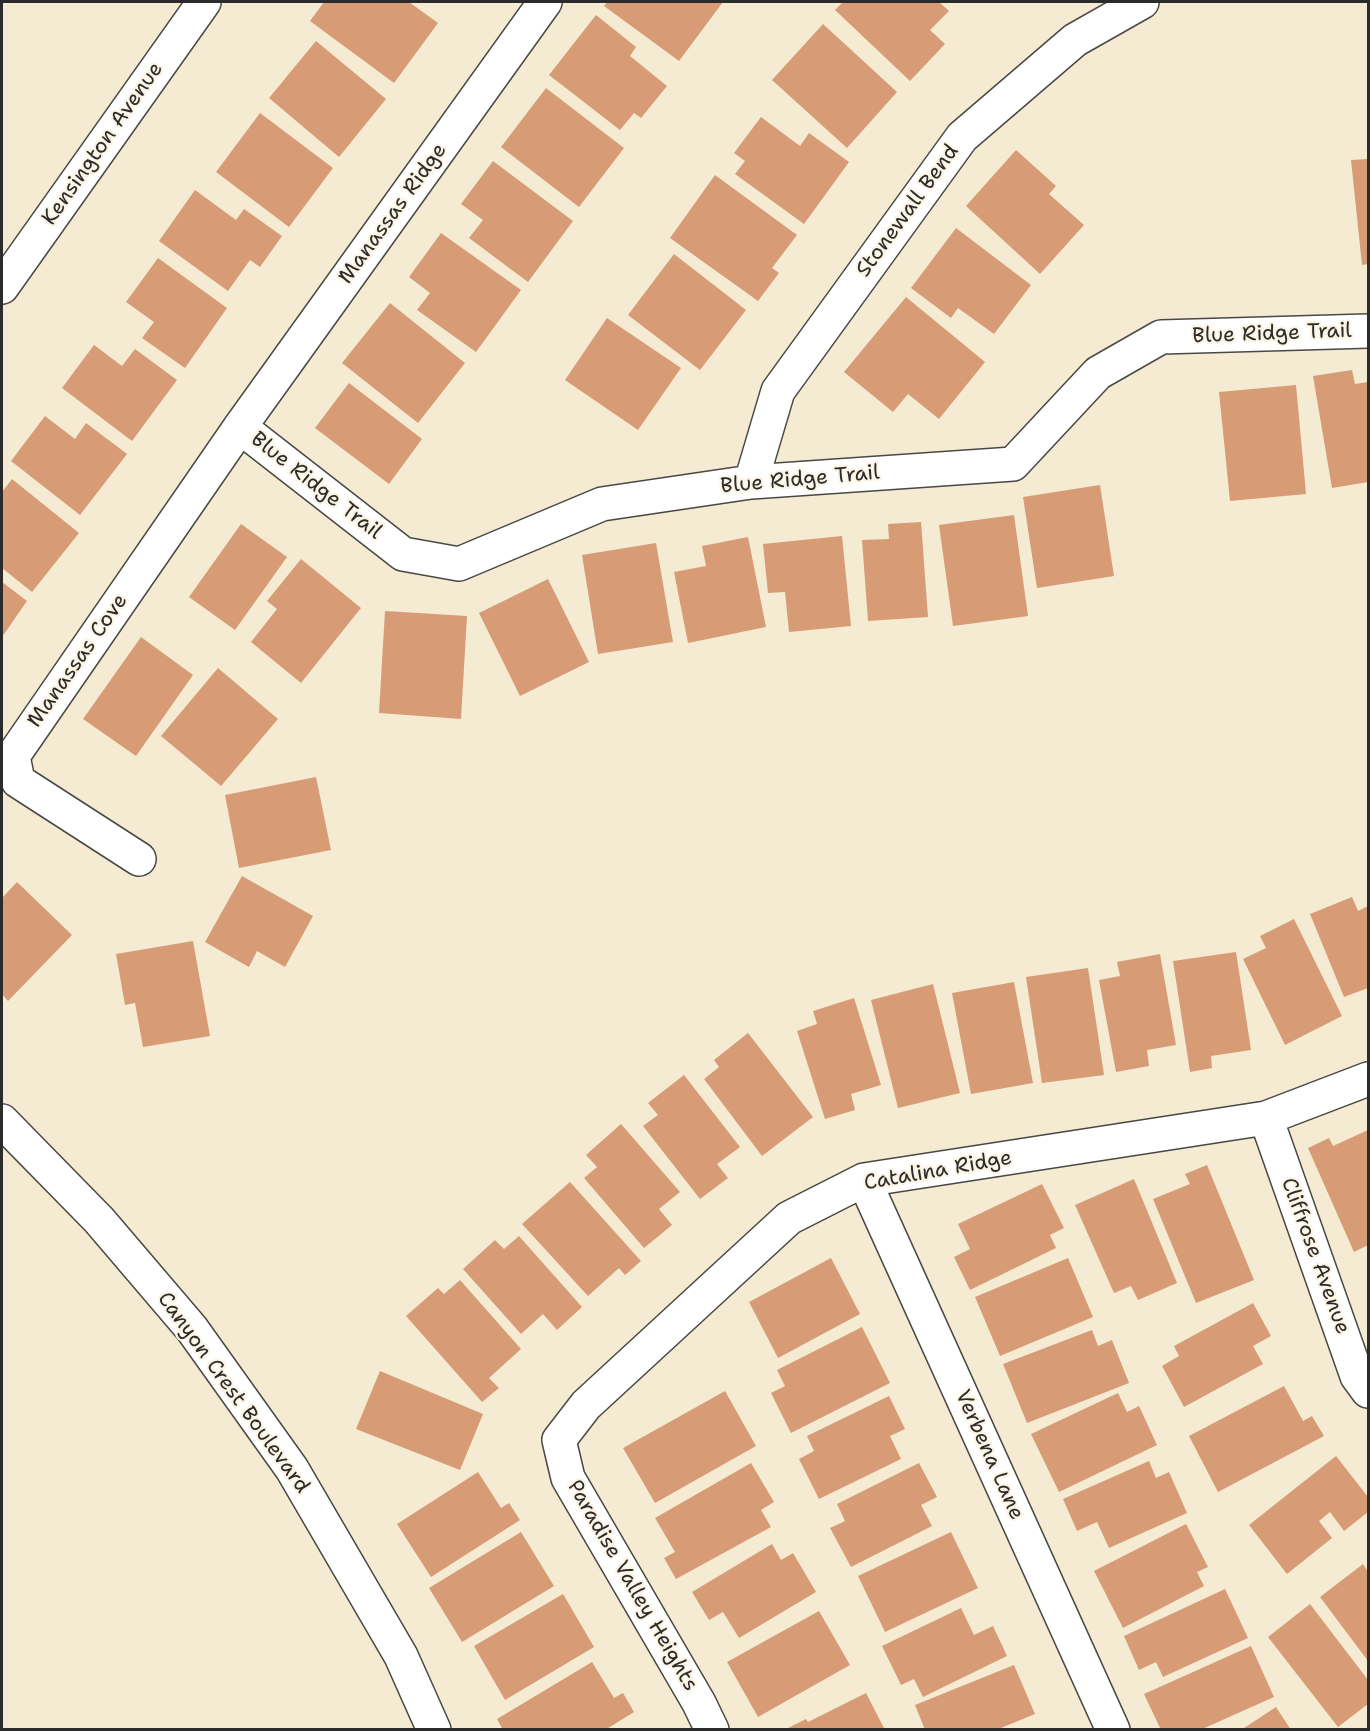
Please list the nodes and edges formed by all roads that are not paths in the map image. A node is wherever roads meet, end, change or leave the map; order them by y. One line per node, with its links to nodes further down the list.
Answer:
1 (204, 2): 4 (street, Kensington Avenue)
2 (545, 2): 6 (street, Manassas Ridge)
3 (1142, 2): 7 (street, Stonewall Bend)
4 (2, 287)
5 (1368, 331): 7 (street, Blue Ridge Trail)
6 (240, 427): 7 (street, Blue Ridge Trail); 8 (street, Manassas Cove)
7 (751, 482)
8 (139, 859)
9 (1368, 1079): 10 (street, Catalina Ridge)
10 (1266, 1118): 12 (street, Catalina Ridge); 13 (street, Cliffrose Avenue)
11 (2, 1121): 15 (street, Canyon Crest Boulevard)
12 (864, 1180): 14 (street, Catalina Ridge); 17 (street, Verbena Lane)
13 (1368, 1391)
14 (559, 1440): 16 (street, Paradise Valley Heights)
15 (434, 1730)
16 (712, 1730)
17 (1113, 1730)

